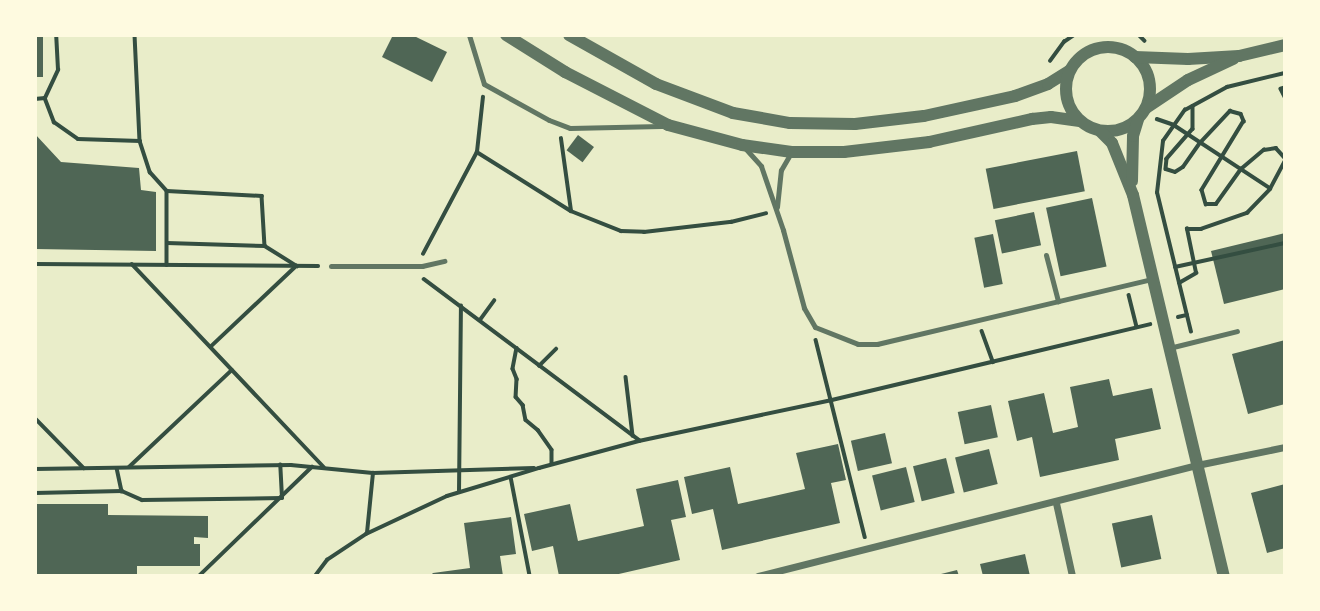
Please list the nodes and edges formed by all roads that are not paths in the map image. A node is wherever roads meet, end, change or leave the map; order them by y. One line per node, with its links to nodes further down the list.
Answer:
1 (470, 35): 10 (lane)
2 (506, 35): 10 (street)
3 (569, 35): 7 (street)
4 (1285, 45): 5 (street)
5 (1239, 56): 6 (street); 8 (street)
6 (1135, 57): 7 (street); 8 (street)
7 (1069, 71): 9 (street)
8 (1142, 114): 11 (street); 14 (street)
9 (1080, 121): 11 (street); 13 (street)
10 (668, 125): 12 (street)
11 (1100, 131): 14 (street)
12 (742, 145): 13 (street); 15 (lane)
13 (792, 152): 15 (lane)
14 (1133, 195): 19 (street)
15 (777, 210): 20 (lane)
16 (1046, 255): 20 (lane)
17 (444, 261): 18 (lane)
18 (331, 266)
19 (1153, 279): 20 (lane); 22 (street)
20 (1058, 301)
21 (1237, 331): 22 (lane)
22 (1169, 348): 24 (street)
23 (1285, 447): 24 (street)
24 (1198, 465): 25 (street); 28 (street)
25 (1056, 503): 26 (street); 27 (street)
26 (758, 576)
27 (1072, 576)
28 (1224, 576)

